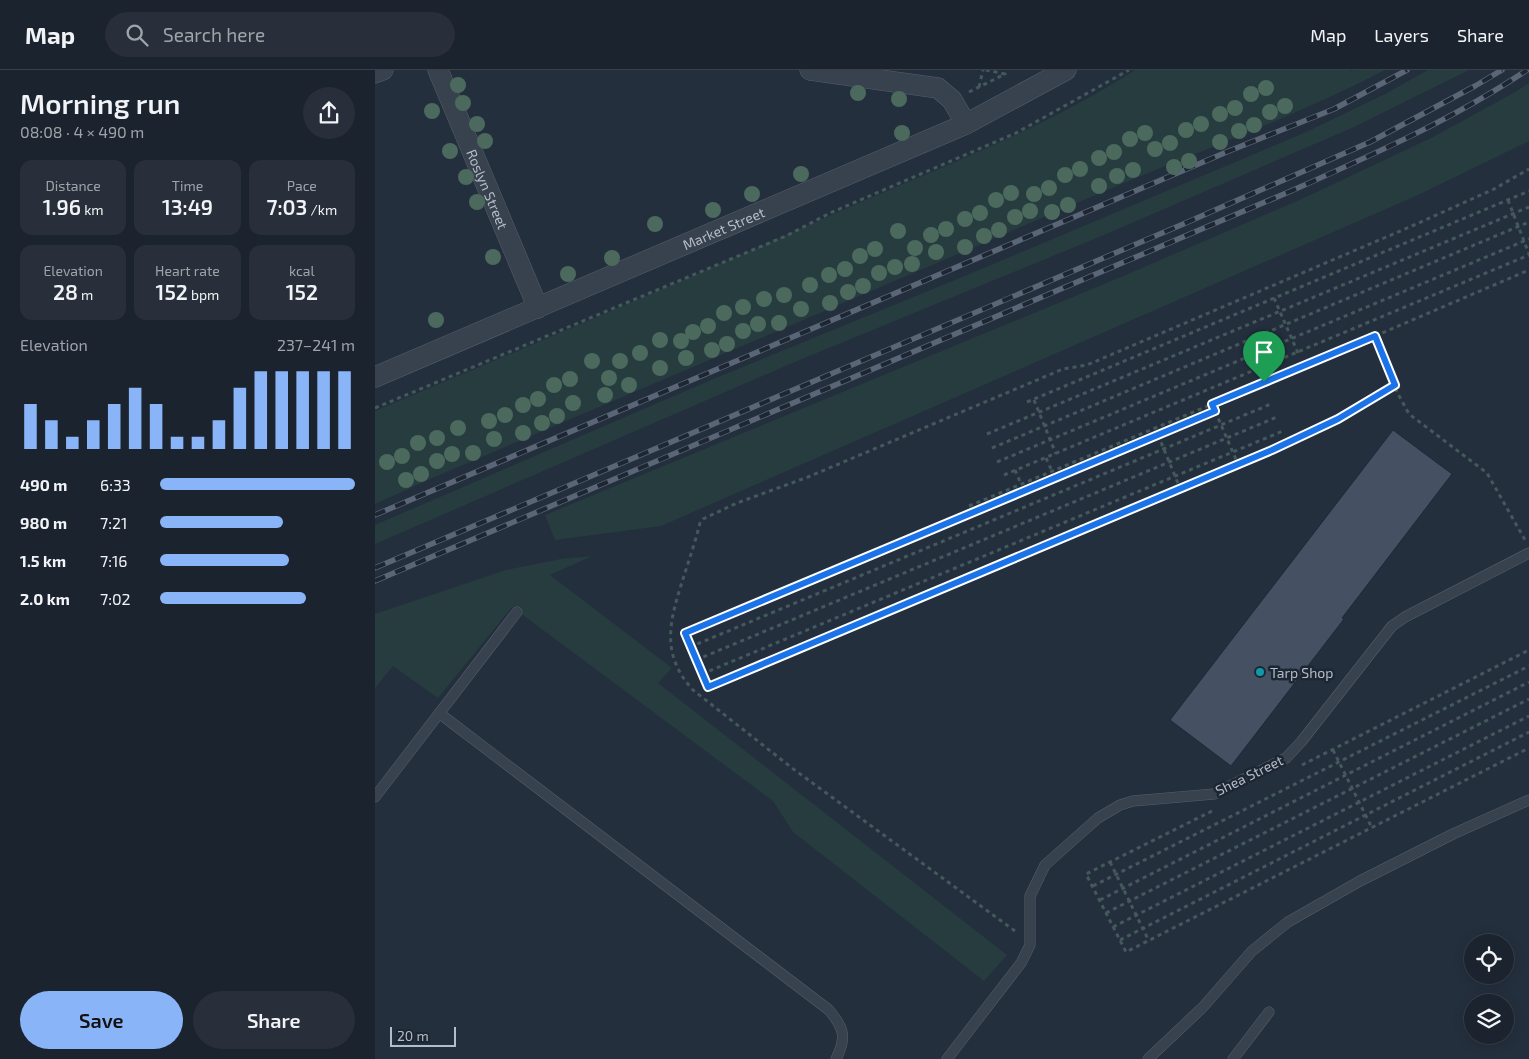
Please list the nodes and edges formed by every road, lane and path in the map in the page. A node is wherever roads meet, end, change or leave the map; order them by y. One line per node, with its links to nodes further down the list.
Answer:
1 (383, 70): 7 (street)
2 (438, 70): 21 (street, Roslyn Street)
3 (810, 70): 8 (street)
4 (984, 70): 4 (path)
5 (1067, 70): 8 (street, Market Street)
6 (1129, 70): 35 (path)
7 (375, 73)
8 (966, 124): 21 (street, Market Street)
9 (1529, 169): 98 (path)
10 (1529, 191): 11 (path)
11 (1508, 200): 13 (path); 20 (path)
12 (1529, 207): 13 (path)
13 (1513, 213): 15 (path); 22 (path)
14 (1529, 222): 15 (path)
15 (1519, 227): 17 (path); 23 (path)
16 (1529, 239): 17 (path)
17 (1524, 241): 18 (path); 25 (path)
18 (1529, 254): 26 (path)
19 (1529, 270): 24 (path)
20 (1274, 298): 22 (path); 31 (path)
21 (538, 308): 28 (street, Market Street)
22 (1280, 312): 23 (path); 37 (path)
23 (1285, 325): 25 (path); 40 (path)
24 (1375, 336): 29 (path); 30 (path)
25 (1291, 338): 26 (path); 45 (path)
26 (1298, 353): 27 (path)
27 (1258, 369): 29 (path); 49 (path)
28 (375, 377)
29 (1264, 382): 33 (path)
30 (1395, 385): 53 (path); 61 (path)
31 (1034, 400): 32 (path); 37 (path)
32 (1027, 402)
33 (1212, 404): 36 (path); 55 (path)
34 (1271, 404): 39 (path)
35 (375, 408)
36 (1215, 411): 39 (path); 43 (path)
37 (1039, 413): 40 (path); 42 (path)
38 (1277, 417): 44 (path)
39 (1221, 424): 44 (path); 47 (path)
40 (1045, 426): 45 (path); 46 (path)
41 (1283, 431): 48 (path)
42 (987, 434)
43 (1158, 435): 47 (path); 64 (path)
44 (1227, 438): 48 (path); 52 (path)
45 (1051, 439): 49 (path); 51 (path)
46 (992, 448)
47 (1164, 448): 52 (path); 64 (path)
48 (1233, 451): 53 (path); 57 (path)
49 (1057, 454): 50 (path)
50 (1046, 458): 54 (path); 55 (path)
51 (997, 462)
52 (1169, 462): 57 (path); 66 (path)
53 (1238, 464): 59 (path)
54 (1015, 470): 56 (path); 58 (path)
55 (1052, 471): 58 (path)
56 (1004, 475)
57 (1175, 476): 59 (path); 68 (path)
58 (1021, 484): 60 (path)
59 (1180, 488): 68 (path)
60 (969, 506)
61 (1529, 547)
62 (1529, 553): 98 (lane, Shea Street)
63 (517, 612): 71 (lane)
64 (690, 647): 66 (path)
65 (1529, 650): 75 (path)
66 (696, 660): 68 (path)
67 (1529, 666): 76 (path)
68 (702, 674)
69 (1529, 682): 78 (path)
70 (1529, 699): 79 (path)
71 (439, 713): 80 (lane); 100 (lane)
72 (1529, 716): 82 (path)
73 (1529, 732): 84 (path)
74 (1529, 748): 85 (path)
75 (1333, 750): 76 (path); 77 (path)
76 (1339, 762): 78 (path); 87 (path)
77 (1297, 768)
78 (1345, 776): 79 (path); 89 (path)
79 (1352, 789): 82 (path); 91 (path)
80 (375, 797)
81 (1529, 800): 102 (lane)
82 (1359, 802): 84 (path); 93 (path)
83 (1217, 808): 86 (path)
84 (1365, 815): 85 (path); 95 (path)
85 (1372, 828): 97 (path)
86 (1110, 862): 87 (path); 88 (path)
87 (1116, 875): 88 (path); 89 (path)
88 (1093, 886): 90 (path)
89 (1123, 888): 90 (path); 91 (path)
90 (1099, 900): 92 (path)
91 (1130, 902): 92 (path); 93 (path)
92 (1107, 913): 94 (path)
93 (1136, 914): 94 (path); 95 (path)
94 (1113, 926): 96 (path)
95 (1143, 928): 96 (path); 97 (path)
96 (1120, 940): 97 (path)
97 (1149, 941)
98 (1027, 952): 101 (lane, Shea Street)
99 (1269, 1012): 103 (lane)
100 (836, 1059)
101 (947, 1059)
102 (1148, 1059)
103 (1233, 1059)

